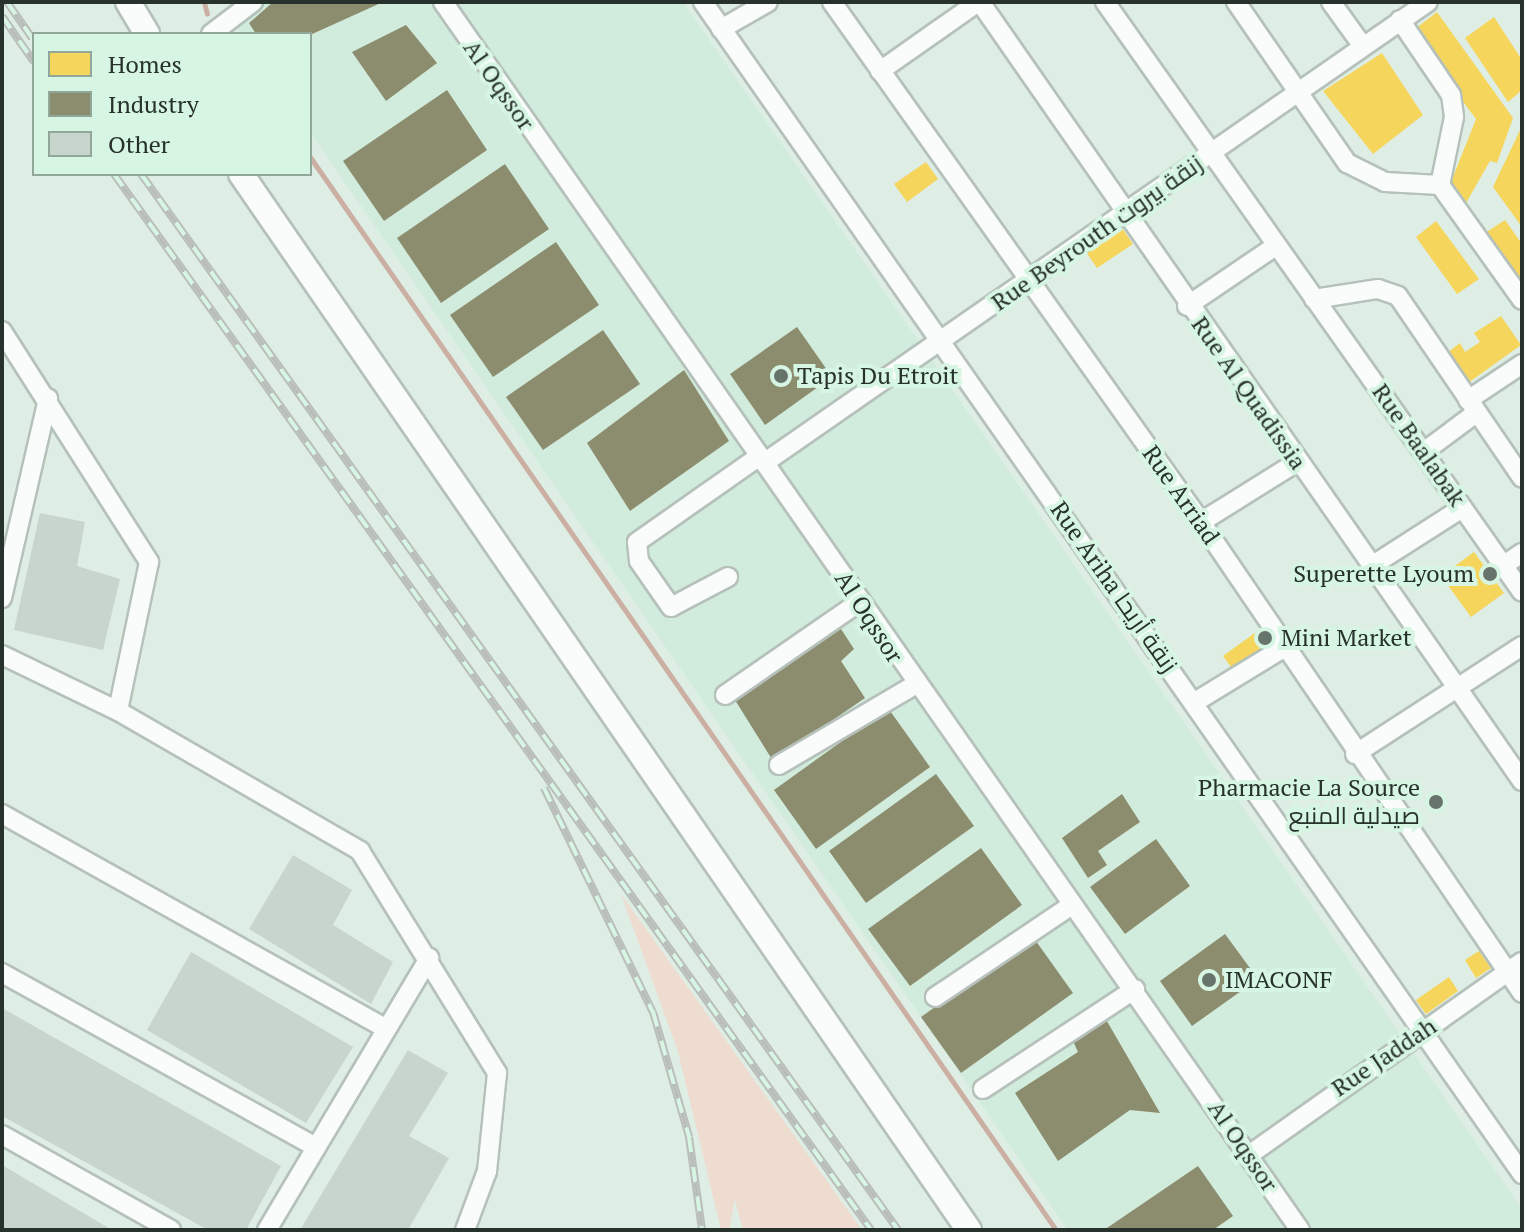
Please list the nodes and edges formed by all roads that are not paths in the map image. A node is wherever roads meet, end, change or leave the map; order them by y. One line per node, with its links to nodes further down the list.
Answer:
1 (128, 2): 14 (main road)
2 (253, 2): 15 (street)
3 (443, 2): 34 (street, Al Oqssor)
4 (703, 2): 13 (street, Rue Ariha زنقة أريحا)
5 (768, 2): 13 (street)
6 (832, 2): 17 (street, Rue Arriad)
7 (979, 2): 17 (street); 22 (street, Rue Al Quadissia)
8 (1105, 2): 19 (street, Rue Baalabak)
9 (1236, 2): 18 (street)
10 (1331, 2): 16 (street)
11 (1426, 3): 12 (street, Rue Beyrouth زنقة بيروت)
12 (1400, 20): 16 (street, Rue Beyrouth زنقة بيروت); 21 (street)
13 (721, 29): 29 (street, Rue Ariha زنقة أريحا)
14 (146, 32)
15 (214, 32)
16 (1362, 45): 18 (street, Rue Beyrouth زنقة بيروت)
17 (880, 71): 24 (street, Rue Arriad)
18 (1298, 88): 19 (street, Rue Beyrouth زنقة بيروت); 21 (street)
19 (1207, 156): 22 (street, Rue Beyrouth زنقة بيروت); 23 (street, Rue Baalabak)
20 (242, 176): 75 (main road)
21 (1440, 185): 26 (street)
22 (1123, 215): 24 (street, Rue Beyrouth زنقة بيروت); 27 (street, Rue Al Quadissia)
23 (1274, 247): 25 (street, Rue Baalabak); 27 (street)
24 (1031, 281): 29 (street, Rue Beyrouth زنقة بيروت); 38 (street, Rue Arriad)
25 (1314, 299): 32 (street); 33 (street, Rue Baalabak)
26 (1522, 300)
27 (1187, 306): 35 (street, Rue Al Quadissia)
28 (2, 331): 31 (street)
29 (942, 342): 34 (street, Rue Beyrouth زنقة بيروت); 52 (street, Rue Ariha زنقة أريحا)
30 (1522, 364): 32 (street)
31 (48, 398): 44 (street); 53 (street)
32 (1472, 406): 33 (street); 36 (street)
33 (1425, 451): 37 (street, Rue Baalabak)
34 (762, 460): 42 (street, Rue Beyrouth زنقة بيروت); 45 (street, Al Oqssor)
35 (1297, 462): 38 (street); 40 (street, Rue Al Quadissia)
36 (1522, 478)
37 (1462, 508): 40 (street); 41 (street, Rue Baalabak)
38 (1201, 522): 47 (street, Rue Arriad)
39 (1522, 553): 41 (street)
40 (1373, 565): 50 (street, Rue Al Quadissia)
41 (1504, 565): 43 (street, Rue Baalabak)
42 (728, 577)
43 (1522, 592)
44 (2, 598)
45 (861, 601): 49 (street, Al Oqssor); 51 (street)
46 (1522, 646): 50 (street)
47 (1285, 647): 52 (street); 54 (street, Rue Arriad)
48 (2, 655): 53 (street)
49 (913, 686): 55 (street); 58 (street, Al Oqssor)
50 (1458, 688): 54 (street); 56 (street, Rue Al Quadissia)
51 (725, 695)
52 (1195, 702): 66 (street, Rue Ariha زنقة أريحا)
53 (118, 711): 59 (street)
54 (1355, 754): 60 (street, Rue Arriad)
55 (779, 765)
56 (1522, 781)
57 (2, 814): 65 (street)
58 (1072, 905): 62 (street, Al Oqssor); 64 (street)
59 (429, 958): 65 (street); 74 (street)
60 (1514, 966): 63 (street, Rue Arriad); 66 (street, Rue Jaddah)
61 (2, 973): 69 (street)
62 (1135, 989): 67 (street); 70 (street, Al Oqssor)
63 (1522, 993)
64 (935, 997)
65 (386, 1029): 69 (street)
66 (1422, 1032): 70 (street, Rue Jaddah); 71 (street, Rue Ariha زنقة أريحا)
67 (983, 1089)
68 (2, 1135): 72 (street)
69 (316, 1147): 73 (street)
70 (1249, 1155): 76 (street, Al Oqssor)
71 (1522, 1174)
72 (171, 1230)
73 (267, 1230)
74 (465, 1230)
75 (969, 1230)
76 (1300, 1230)

